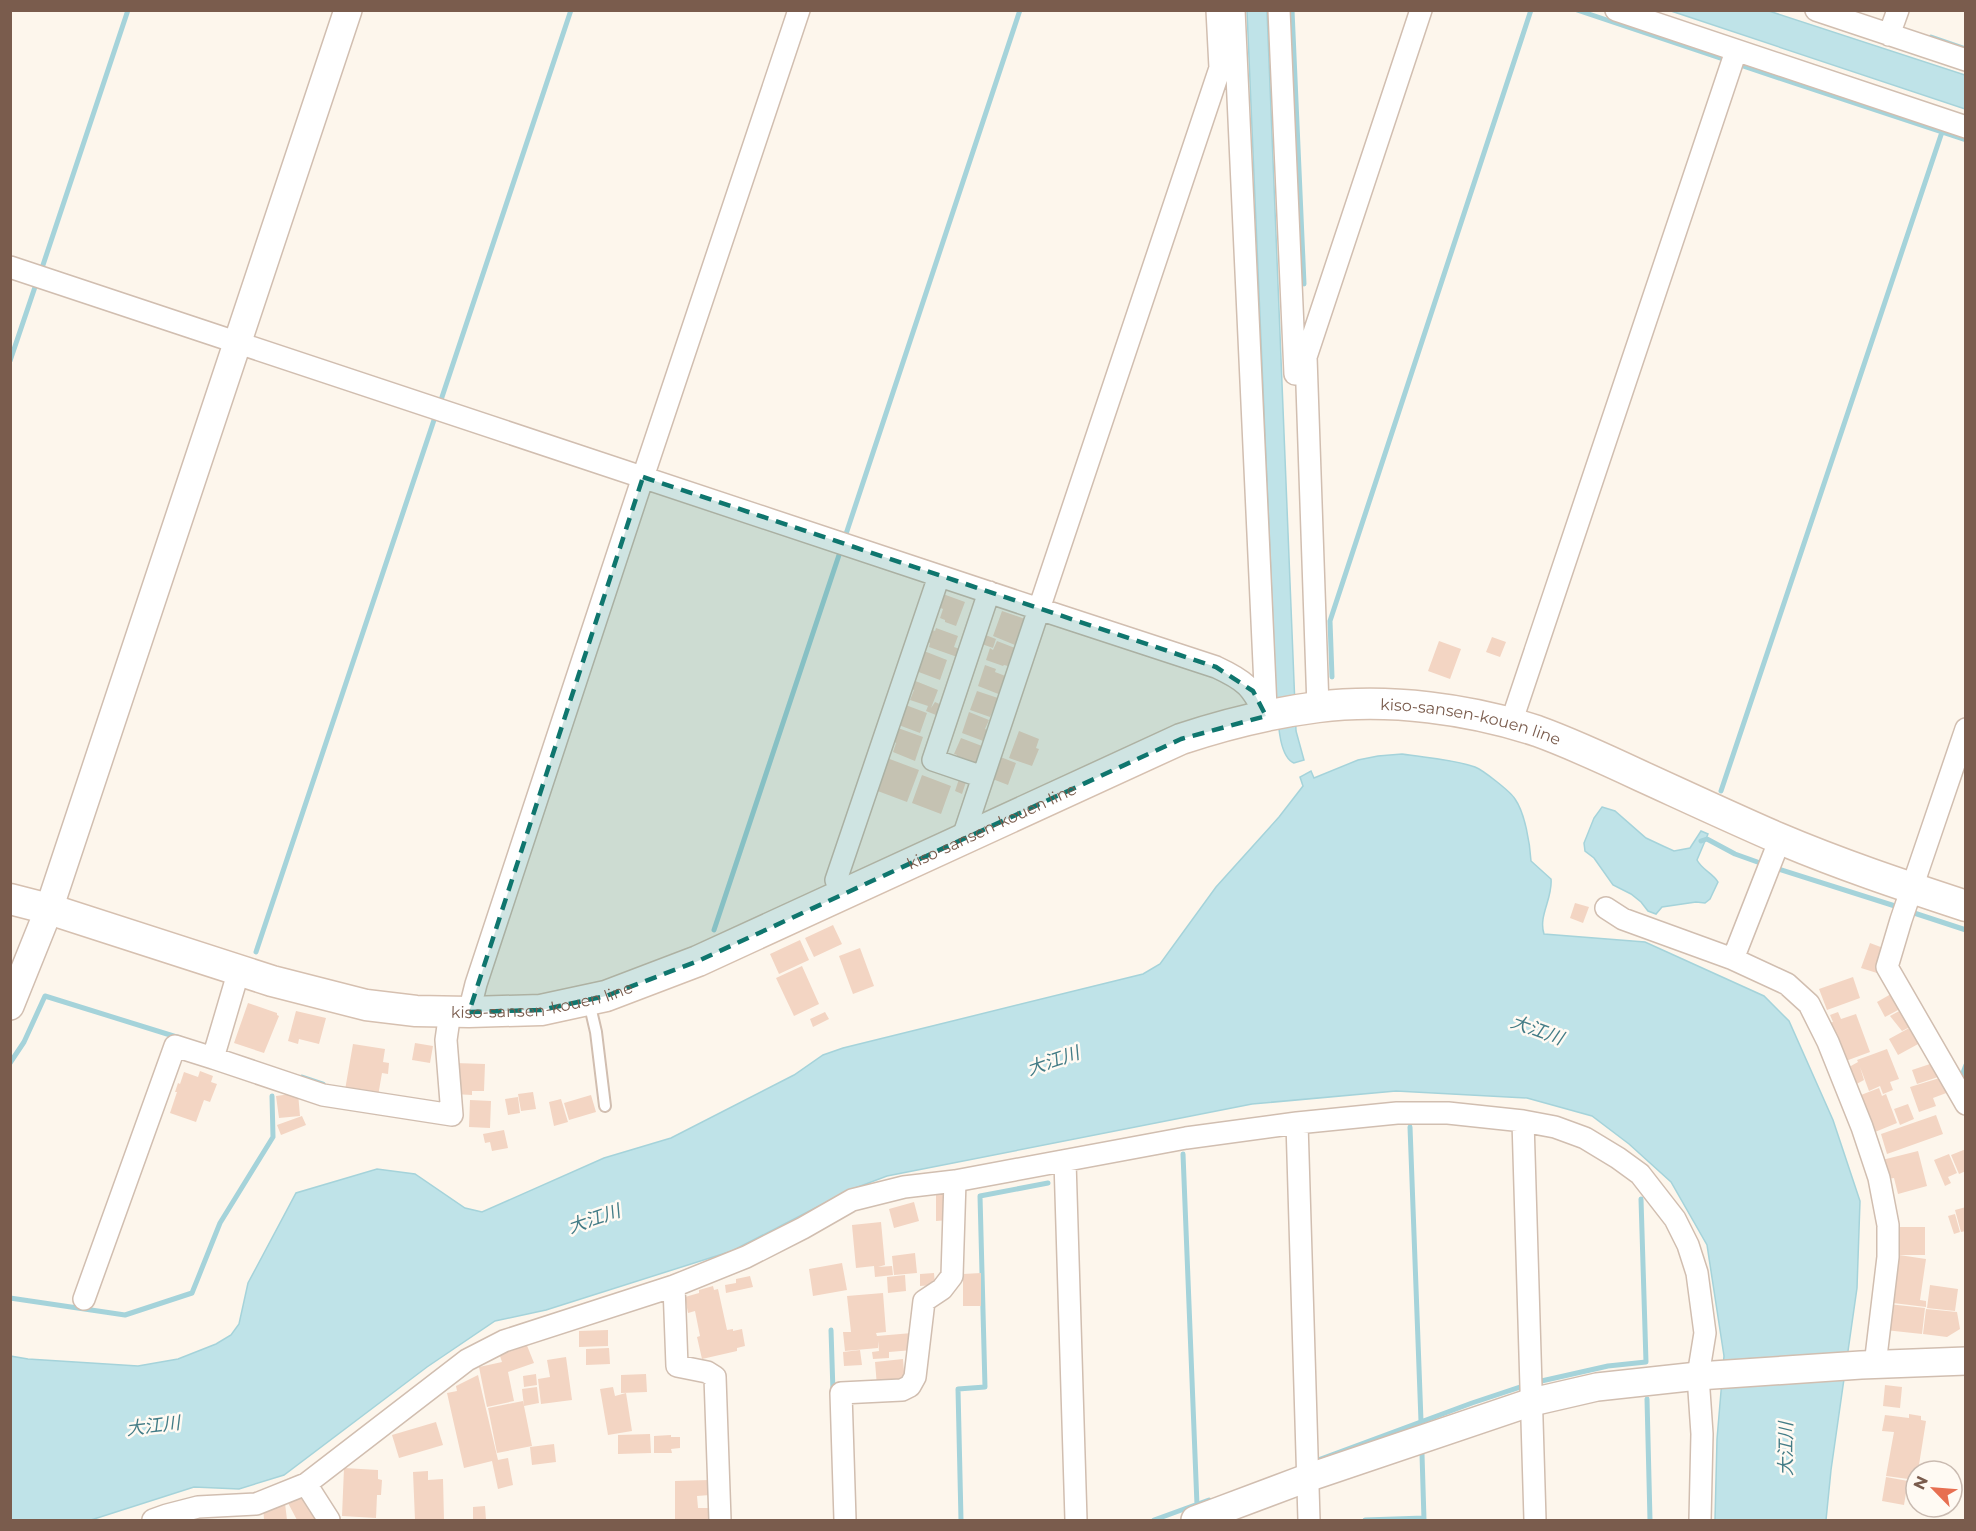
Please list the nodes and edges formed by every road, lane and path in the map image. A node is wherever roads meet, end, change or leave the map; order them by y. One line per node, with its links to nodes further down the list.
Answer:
1 (348, 10): 15 (street)
2 (799, 10): 16 (street)
3 (1217, 10): 19 (street)
4 (1234, 10): 21 (street)
5 (1279, 10): 20 (street)
6 (1421, 10): 20 (street)
7 (1616, 10): 11 (street)
8 (1816, 10): 10 (street)
9 (1898, 10): 10 (street)
10 (1889, 35): 12 (street)
11 (1736, 51): 13 (street); 22 (street)
12 (1965, 60)
13 (1965, 127)
14 (10, 267): 15 (street)
15 (238, 342): 16 (street); 32 (street)
16 (643, 477): 17 (street); 37 (street)
17 (939, 576): 18 (street); 28 (street)
18 (989, 592): 19 (street); 24 (street)
19 (1039, 609): 21 (street); 24 (street)
20 (1317, 677): 21 (street)
21 (1290, 712): 22 (main road, kiso-sansen-kouen line); 26 (main road, kiso-sansen-kouen line)
22 (1510, 723): 25 (main road, kiso-sansen-kouen line)
23 (1965, 729): 27 (street)
24 (983, 777): 26 (street)
25 (1780, 839): 27 (main road, kiso-sansen-kouen line); 33 (street)
26 (962, 840): 28 (main road, kiso-sansen-kouen line)
27 (1913, 888): 30 (main road, kiso-sansen-kouen line); 39 (street)
28 (842, 895): 35 (main road, kiso-sansen-kouen line)
29 (10, 899): 32 (main road, kiso-sansen-kouen line)
30 (1965, 906)
31 (1606, 908): 33 (street)
32 (49, 909): 34 (main road, kiso-sansen-kouen line); 36 (street)
33 (1733, 959): 48 (street)
34 (239, 970): 37 (main road, kiso-sansen-kouen line); 38 (street)
35 (588, 1000): 37 (main road, kiso-sansen-kouen line); 40 (lane)
36 (10, 1006)
37 (460, 1012): 38 (street)
38 (213, 1058): 46 (street)
39 (1965, 1104)
40 (605, 1106)
41 (1523, 1121): 42 (street); 49 (street); 50 (street)
42 (1297, 1123): 43 (street); 51 (street)
43 (1065, 1161): 44 (street); 57 (street)
44 (955, 1181): 45 (street); 56 (street)
45 (674, 1286): 52 (street); 55 (street)
46 (84, 1299)
47 (1965, 1361): 48 (street)
48 (1868, 1365): 49 (street)
49 (1703, 1375): 50 (street); 61 (street)
50 (1532, 1402): 51 (street); 60 (street)
51 (1307, 1478): 58 (street); 59 (street)
52 (306, 1484): 53 (street); 54 (street)
53 (153, 1521)
54 (329, 1521)
55 (720, 1521)
56 (845, 1521)
57 (1076, 1521)
58 (1195, 1521)
59 (1309, 1521)
60 (1535, 1521)
61 (1700, 1521)

